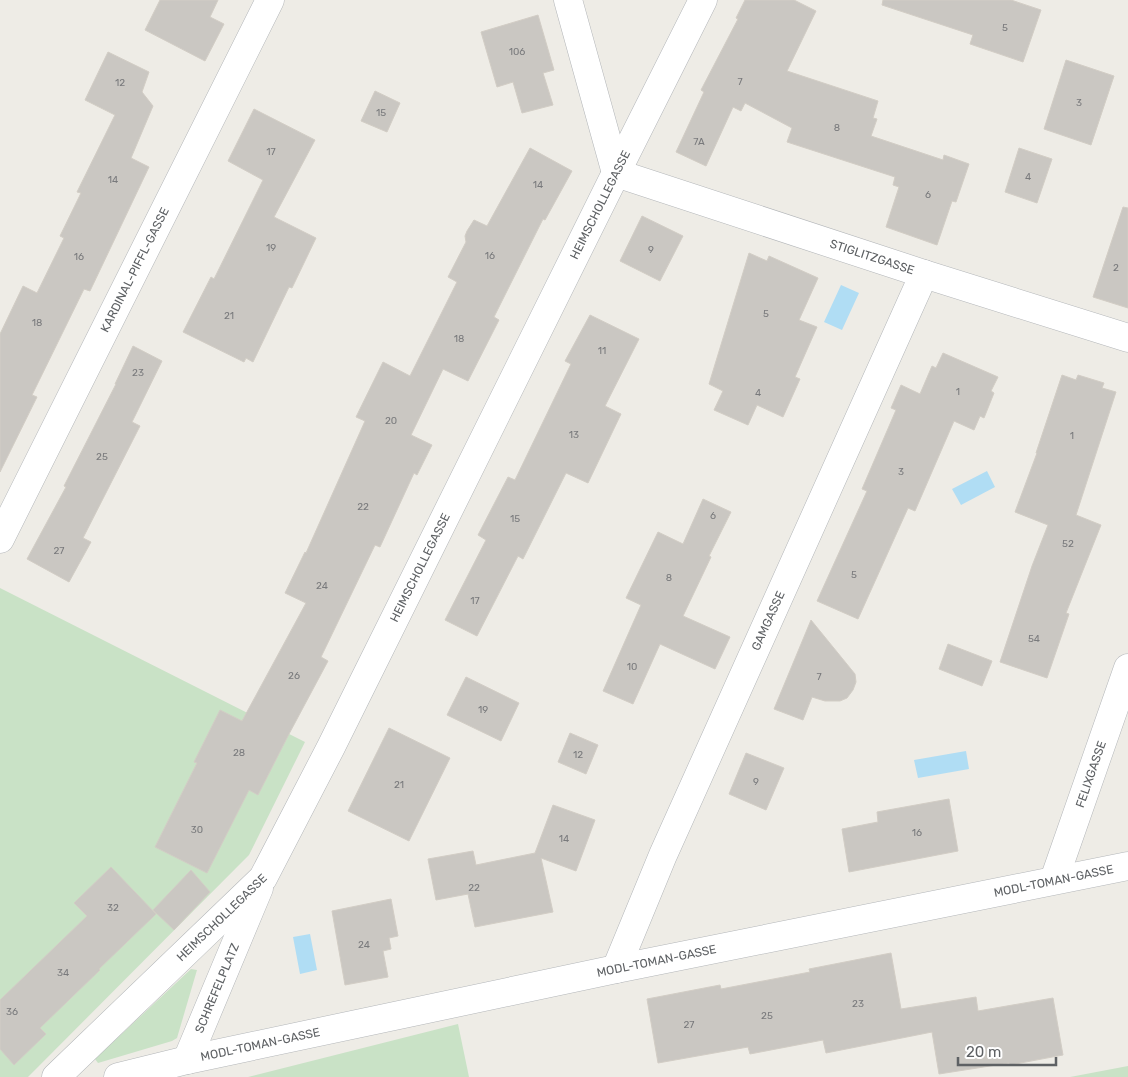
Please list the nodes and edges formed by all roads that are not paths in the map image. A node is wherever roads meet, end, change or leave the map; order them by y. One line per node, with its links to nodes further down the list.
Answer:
1 (270, 0): 7 (street, KARDINAL-PIFFL-GASSE)
2 (568, 0): 4 (street)
3 (703, 0): 4 (street, HEIMSCHOLLEGASSE)
4 (616, 173): 5 (street, STIGLITZGASSE); 10 (street, HEIMSCHOLLEGASSE)
5 (924, 274): 6 (street, STIGLITZGASSE); 12 (street, GAMGASSE)
6 (1128, 338)
7 (0, 539)
8 (1128, 668): 11 (street, FELIXGASSE)
9 (1128, 866): 11 (street, MODL-TOMAN-GASSE)
10 (263, 878): 13 (street, SCHREFELPLATZ); 14 (street, HEIMSCHOLLEGASSE)
11 (1054, 880): 12 (street, MODL-TOMAN-GASSE)
12 (616, 969): 13 (street, MODL-TOMAN-GASSE)
13 (188, 1060): 15 (street)
14 (56, 1077)
15 (118, 1077)

